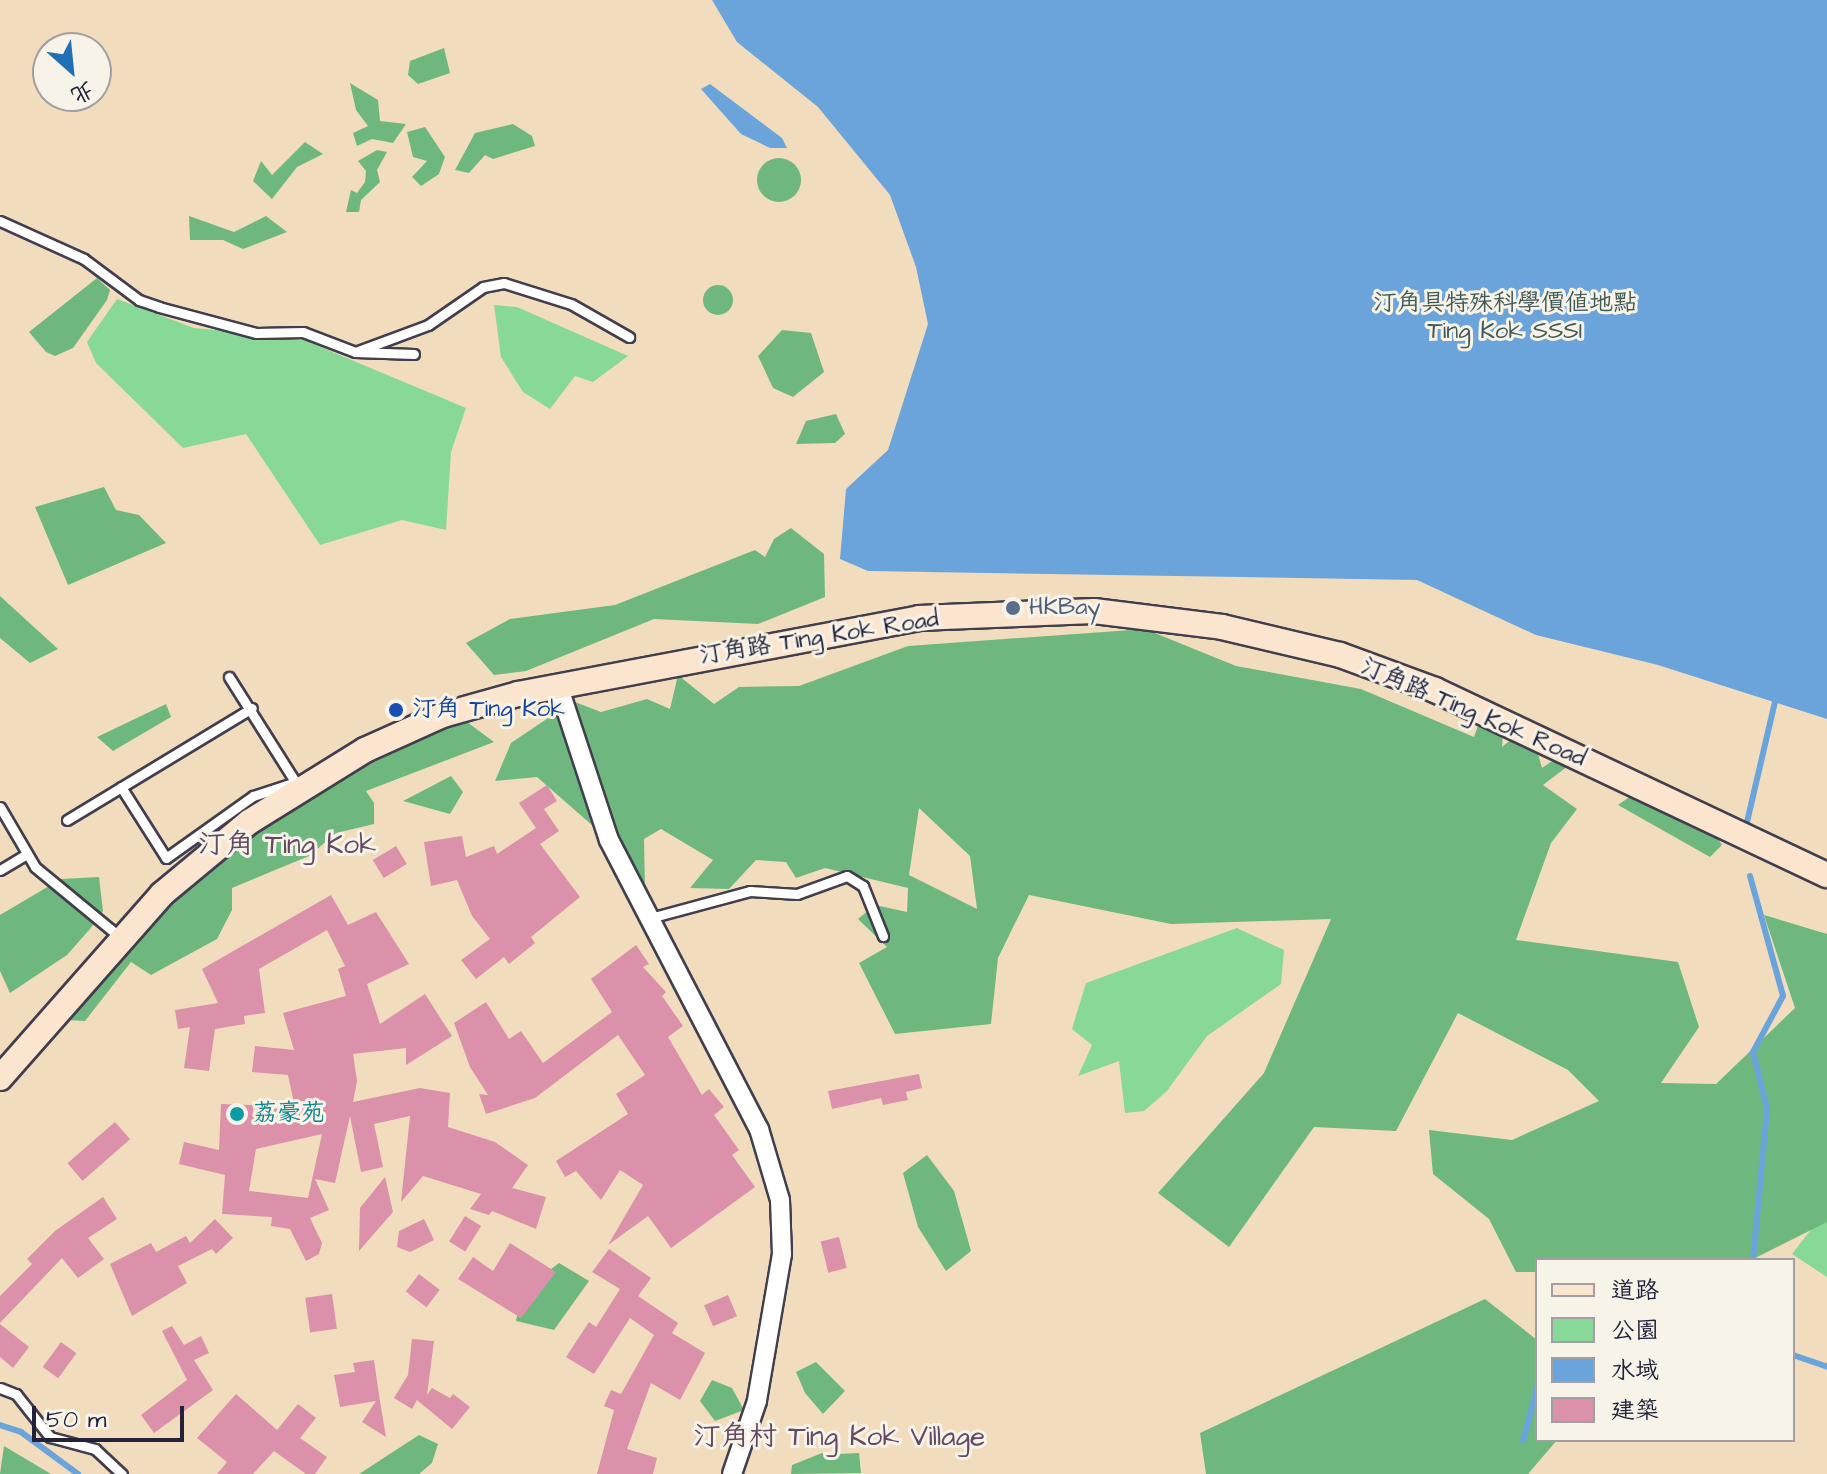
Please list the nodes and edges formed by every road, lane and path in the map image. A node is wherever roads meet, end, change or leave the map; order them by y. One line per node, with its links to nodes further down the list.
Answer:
1 (0, 221): 3 (lane)
2 (629, 337): 3 (lane)
3 (355, 352): 4 (lane)
4 (414, 354)
5 (229, 677): 7 (lane)
6 (558, 685): 8 (main road, 汀角路 Ting Kok Road); 14 (main road, 汀角路 Ting Kok Road); 15 (street)
7 (252, 708): 8 (lane); 9 (lane)
8 (298, 786): 9 (lane); 17 (main road, 汀角路 Ting Kok Road)
9 (121, 787): 11 (lane)
10 (0, 807): 12 (lane)
11 (67, 820)
12 (27, 854): 13 (lane); 17 (lane)
13 (0, 870)
14 (1827, 875)
15 (649, 919): 16 (lane); 21 (street)
16 (883, 936)
17 (120, 937): 18 (main road, 汀角路 Ting Kok Road)
18 (0, 1078)
19 (0, 1388): 20 (lane)
20 (122, 1474)
21 (732, 1474)

